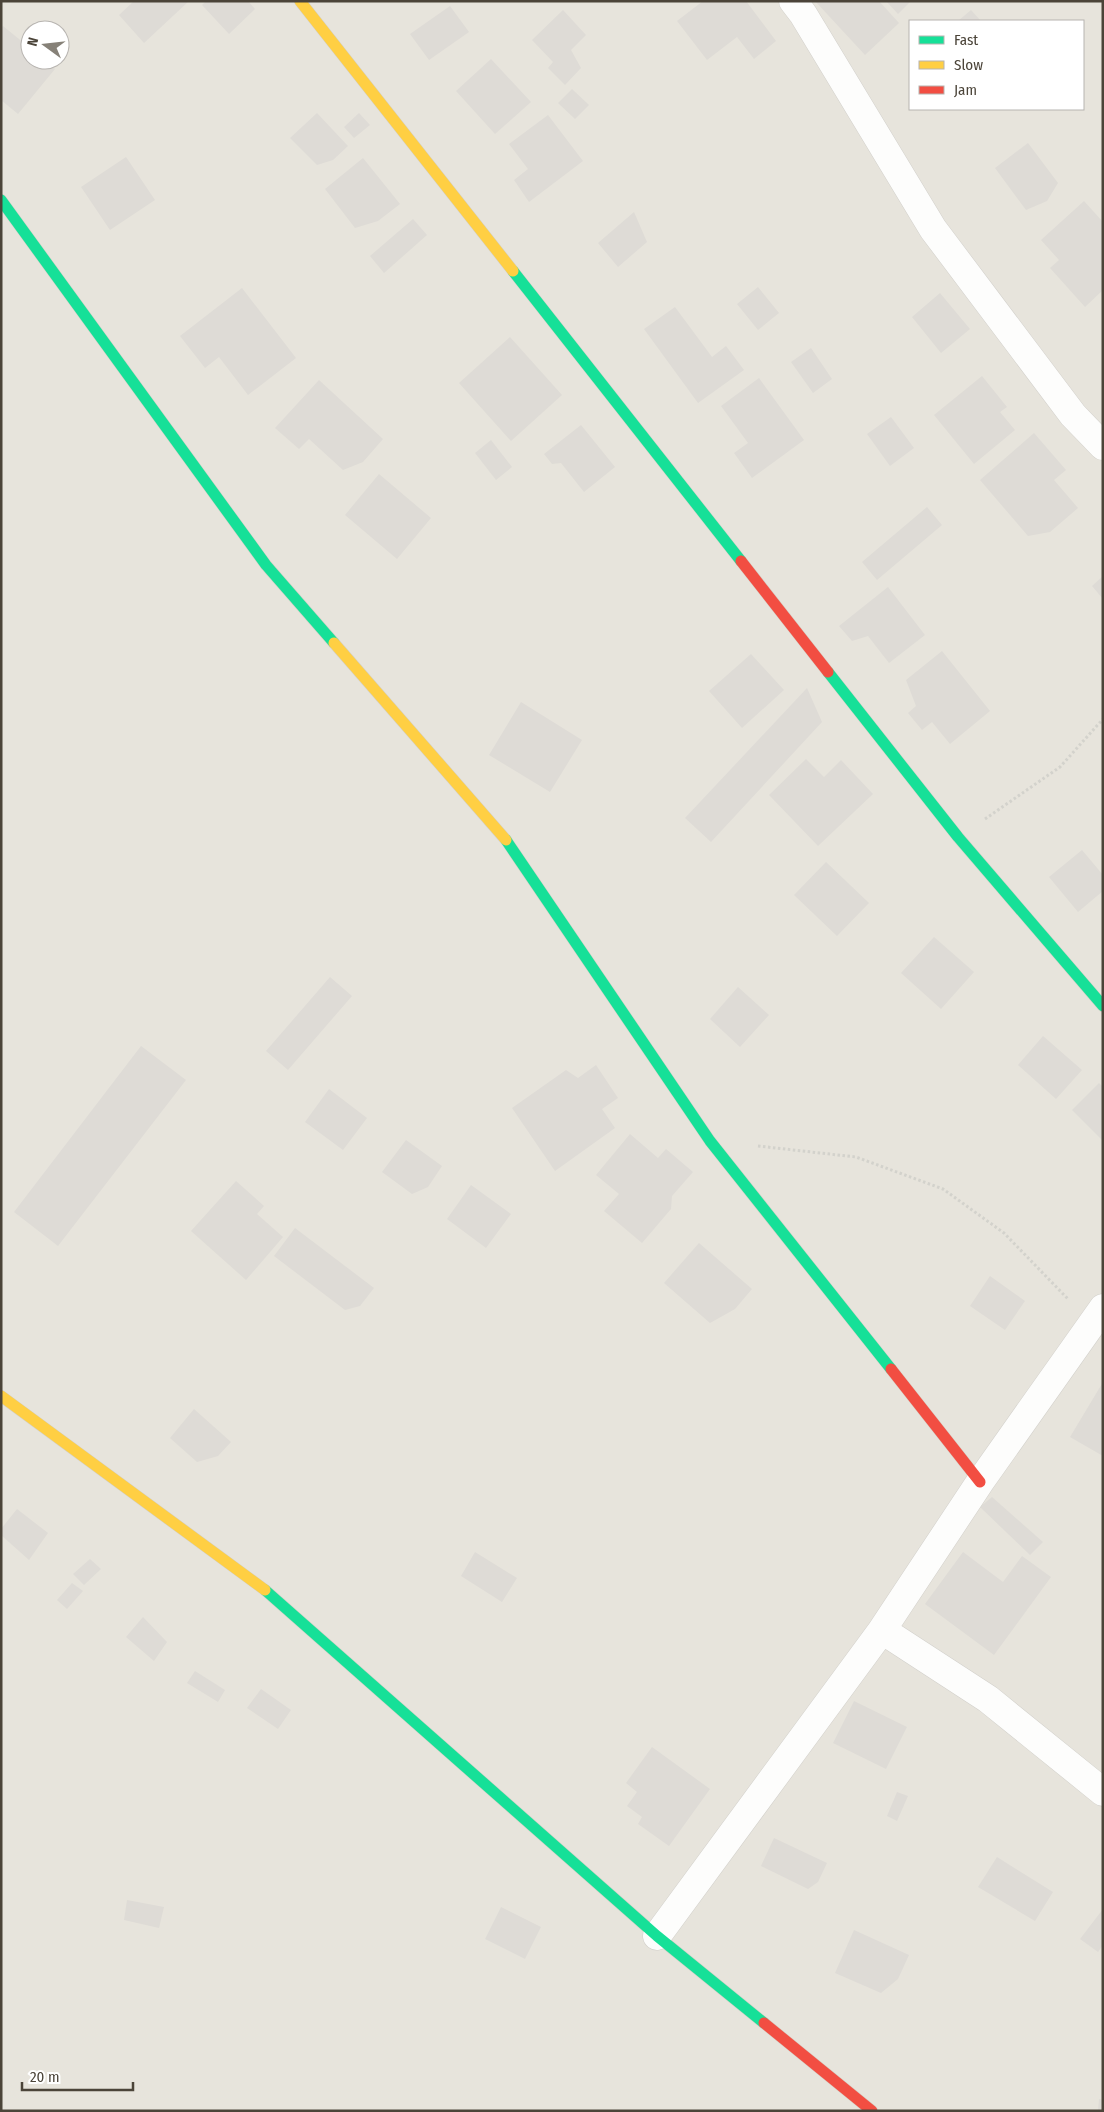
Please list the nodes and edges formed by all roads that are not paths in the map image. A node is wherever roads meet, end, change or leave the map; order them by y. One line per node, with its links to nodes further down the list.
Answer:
1 (300, 1): 5 (street)
2 (793, 1): 4 (street)
3 (1, 200): 8 (street)
4 (1103, 446)
5 (1103, 1006)
6 (1099, 1322): 8 (street)
7 (1, 1396): 11 (street)
8 (980, 1482): 9 (street)
9 (882, 1630): 10 (street); 11 (street)
10 (1103, 1792)
11 (657, 1936): 12 (street)
12 (872, 2111)

